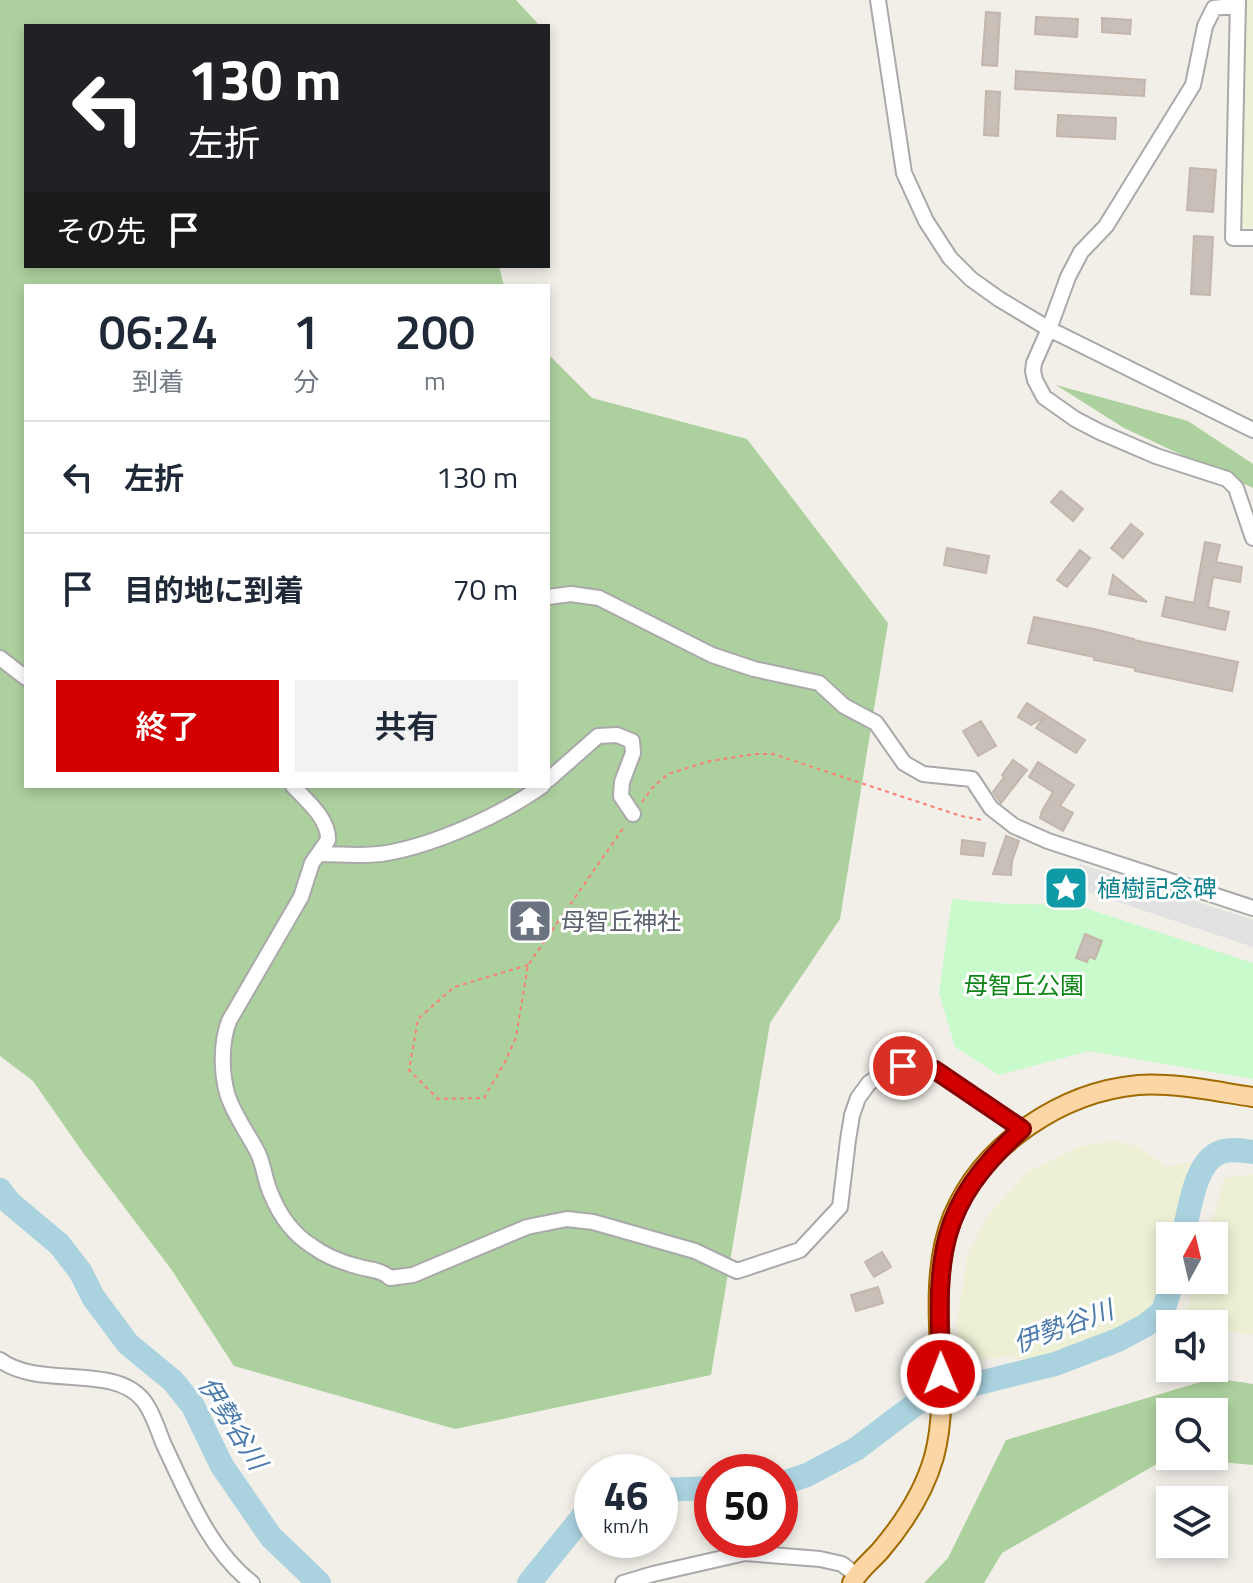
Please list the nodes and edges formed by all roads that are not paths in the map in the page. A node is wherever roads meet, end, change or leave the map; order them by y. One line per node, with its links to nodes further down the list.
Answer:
1 (878, 0): 4 (street)
2 (1238, 2): 3 (street); 4 (street)
3 (1253, 238)
4 (1049, 329): 5 (street); 6 (street)
5 (1253, 430)
6 (1253, 538)
7 (550, 597): 15 (street)
8 (0, 658): 9 (street)
9 (24, 676)
10 (550, 778): 13 (street)
11 (295, 788): 14 (street)
12 (539, 788): 14 (street)
13 (633, 814)
14 (319, 854): 17 (street)
15 (1253, 908)
16 (1253, 1097): 17 (main road)
17 (1022, 1129): 19 (main road)
18 (0, 1360): 20 (street)
19 (854, 1579): 21 (street)
20 (252, 1583)
21 (623, 1583)

